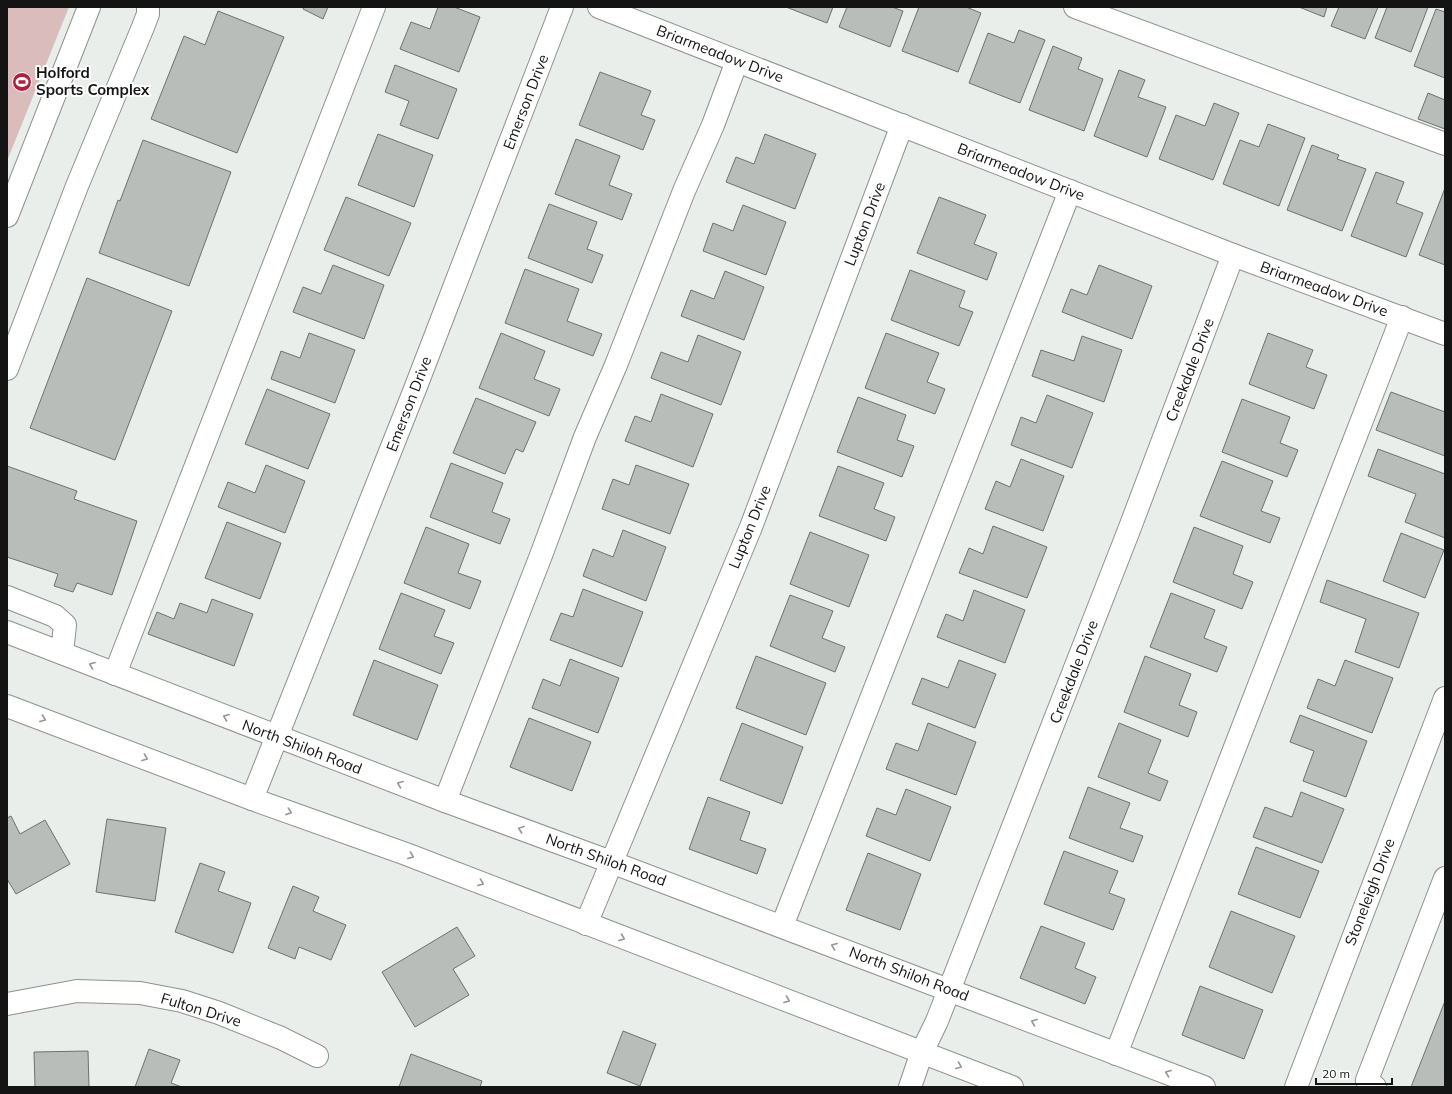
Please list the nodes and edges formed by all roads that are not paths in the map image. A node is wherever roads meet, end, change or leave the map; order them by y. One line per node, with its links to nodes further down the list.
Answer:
1 (90, 7): 11 (street)
2 (148, 7): 15 (street)
3 (374, 7): 19 (street)
4 (562, 7): 22 (street, Emerson Drive)
5 (599, 7): 7 (street, Briarmeadow Drive)
6 (1076, 7): 9 (street)
7 (737, 61): 8 (street, Briarmeadow Drive); 24 (street)
8 (902, 125): 10 (street, Briarmeadow Drive); 25 (street, Lupton Drive)
9 (1445, 144)
10 (1070, 191): 12 (street, Briarmeadow Drive); 28 (street)
11 (7, 216)
12 (1233, 255): 13 (street, Briarmeadow Drive); 29 (street, Creekdale Drive)
13 (1402, 317): 14 (street, Briarmeadow Drive); 32 (street)
14 (1445, 334)
15 (7, 370)
16 (7, 597): 18 (street)
17 (7, 632): 18 (street, North Shiloh Road)
18 (62, 653): 19 (street, North Shiloh Road, one-way to 18)
19 (115, 674): 22 (street, North Shiloh Road, one-way to 19)
20 (1445, 698): 37 (street, Stoneleigh Drive)
21 (7, 706): 23 (street, one-way to 23)
22 (277, 737): 23 (street, Emerson Drive); 24 (street, North Shiloh Road, one-way to 22)
23 (252, 799): 27 (street, one-way to 27)
24 (445, 801): 25 (street, North Shiloh Road, one-way to 24)
25 (611, 862): 27 (street, Lupton Drive); 28 (street, North Shiloh Road)
26 (1445, 878): 38 (street)
27 (586, 924): 31 (street, one-way to 31)
28 (782, 926): 29 (street, North Shiloh Road, one-way to 28)
29 (949, 990): 31 (street, Creekdale Drive); 32 (street, North Shiloh Road, one-way to 29)
30 (7, 1004): 33 (street, Fulton Drive)
31 (922, 1052): 34 (street, Creekdale Drive); 35 (street, one-way to 35)
32 (1116, 1054): 36 (street, North Shiloh Road, one-way to 32)
33 (317, 1056)
34 (910, 1087)
35 (1012, 1087)
36 (1204, 1087)
37 (1296, 1087)
38 (1375, 1087)

